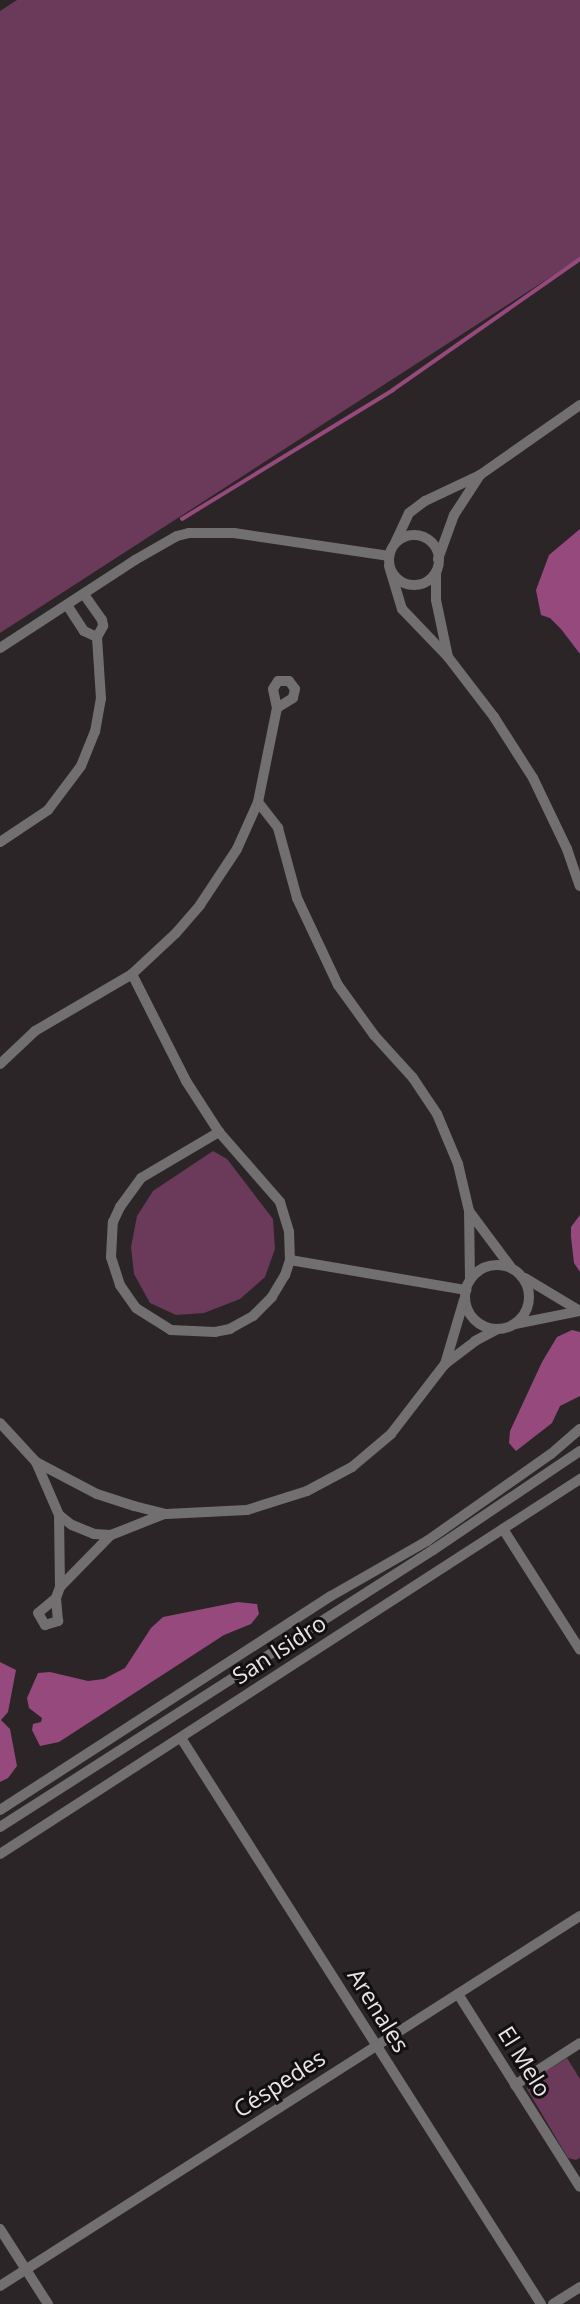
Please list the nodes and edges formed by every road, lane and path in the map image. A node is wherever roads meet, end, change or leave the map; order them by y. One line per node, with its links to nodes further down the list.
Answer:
1 (580, 405): 2 (street)
2 (480, 475): 3 (street); 4 (street)
3 (395, 543): 4 (street); 5 (street)
4 (438, 559): 6 (street)
5 (389, 561): 6 (street); 7 (street); 13 (street)
6 (436, 572): 13 (street)
7 (84, 594): 8 (street); 9 (street)
8 (67, 605): 10 (street); 12 (street)
9 (96, 611): 10 (street); 11 (street)
10 (80, 623): 11 (street)
11 (97, 637): 16 (street)
12 (0, 648)
13 (448, 657): 17 (street)
14 (277, 708): 15 (street)
15 (258, 802): 18 (street); 21 (street)
16 (0, 842)
17 (580, 886)
18 (132, 974): 19 (street); 20 (street)
19 (0, 1063)
20 (219, 1132): 22 (street); 22 (street)
21 (469, 1211): 23 (street); 24 (street)
22 (290, 1260): 24 (street)
23 (516, 1271): 24 (street); 25 (street); 26 (street)
24 (467, 1289): 27 (street); 28 (street)
25 (580, 1311): 26 (street)
26 (512, 1325): 27 (street)
27 (500, 1329): 28 (street)
28 (444, 1364): 34 (street)
29 (0, 1423): 32 (street)
30 (580, 1429): 38 (street)
31 (580, 1451): 38 (street)
32 (36, 1462): 34 (street); 35 (street)
33 (580, 1479): 36 (street, San Isidro)
34 (166, 1514): 37 (street)
35 (60, 1515): 37 (street); 37 (street)
36 (503, 1529): 39 (street); 40 (street, San Isidro)
37 (111, 1535)
38 (409, 1560): 41 (street); 42 (street)
39 (580, 1650)
40 (181, 1738): 43 (street, San Isidro); 47 (street, Arenales)
41 (0, 1810)
42 (0, 1827)
43 (0, 1854)
44 (580, 1916): 45 (street, Céspedes)
45 (457, 1994): 47 (street, Céspedes); 48 (street, El Melo)
46 (580, 2043): 48 (street)
47 (376, 2046): 52 (street, Céspedes); 56 (street, Arenales)
48 (515, 2085): 49 (street, El Melo)
49 (575, 2169): 50 (street, El Melo)
50 (580, 2187)
51 (0, 2230): 52 (street)
52 (25, 2269): 53 (street, Céspedes); 55 (street)
53 (0, 2286)
54 (580, 2287): 57 (street)
55 (48, 2304)
56 (541, 2304)
57 (553, 2304)

